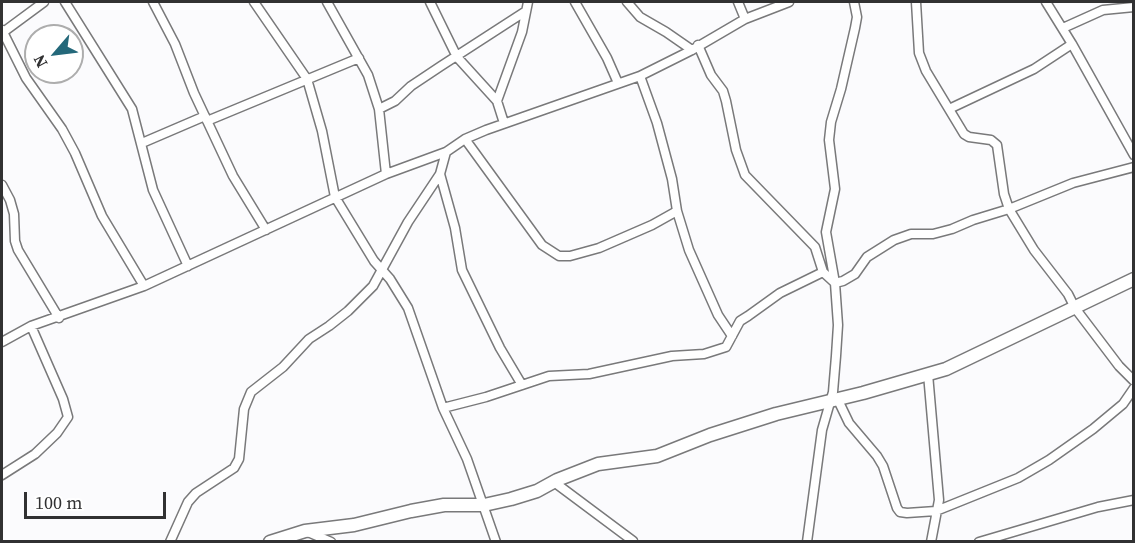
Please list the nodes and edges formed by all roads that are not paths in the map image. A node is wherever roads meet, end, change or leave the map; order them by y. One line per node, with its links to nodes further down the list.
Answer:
1 (44, 2): 20 (street)
2 (65, 2): 34 (street)
3 (153, 2): 31 (street)
4 (254, 2): 26 (street)
5 (327, 2): 24 (street)
6 (430, 2): 23 (street)
7 (528, 2): 17 (street)
8 (575, 2): 27 (street)
9 (627, 2): 22 (street)
10 (738, 2): 18 (street)
11 (789, 2): 18 (street)
12 (854, 2): 49 (street)
13 (916, 2): 30 (street)
14 (1046, 2): 19 (street)
15 (1109, 5): 16 (street); 19 (street)
16 (1134, 7)
17 (526, 11): 23 (street); 28 (street)
18 (745, 19): 22 (street)
19 (1063, 28): 21 (street)
20 (2, 32): 50 (street)
21 (1072, 44): 30 (street); 36 (street)
22 (695, 47): 25 (street); 47 (street)
23 (456, 57): 28 (street); 29 (street)
24 (359, 58): 26 (street); 29 (street)
25 (640, 76): 27 (street); 43 (street)
26 (307, 79): 31 (street); 41 (street)
27 (618, 83): 32 (street)
28 (497, 101): 32 (street)
29 (379, 109): 38 (street)
30 (949, 109): 42 (street)
31 (206, 118): 34 (street); 44 (street)
32 (504, 123): 33 (street)
33 (465, 139): 35 (street); 43 (street)
34 (142, 142): 45 (street)
35 (446, 152): 38 (street); 39 (street)
36 (1134, 154)
37 (1134, 167): 42 (street)
38 (386, 174): 41 (street)
39 (440, 174): 46 (street); 58 (street)
40 (2, 186): 52 (street)
41 (335, 196): 44 (street); 46 (street)
42 (1009, 209): 49 (street); 51 (street)
43 (677, 211): 54 (street)
44 (266, 230): 45 (street)
45 (188, 266): 50 (street)
46 (381, 271): 61 (street); 69 (street)
47 (823, 272): 49 (street); 54 (street)
48 (1134, 279): 51 (street)
49 (835, 283): 60 (street)
50 (144, 286): 52 (street)
51 (1075, 308): 56 (street); 57 (street)
52 (59, 318): 53 (street)
53 (31, 326): 55 (street); 62 (street)
54 (732, 336): 58 (street)
55 (2, 342)
56 (928, 374): 60 (street); 66 (street)
57 (1134, 381)
58 (522, 385): 61 (street)
59 (1134, 388): 66 (street)
60 (833, 399): 63 (street); 66 (street); 74 (street)
61 (442, 408): 65 (street)
62 (2, 475)
63 (554, 482): 65 (street); 68 (street)
64 (1134, 500): 76 (street)
65 (484, 505): 67 (street); 72 (street)
66 (936, 511): 75 (street)
67 (304, 531): 70 (street); 71 (street)
68 (632, 541): 73 (street)
69 (170, 542)
70 (270, 542)
71 (331, 542)
72 (496, 542)
73 (638, 542)
74 (807, 542)
75 (931, 542)
76 (979, 542)

